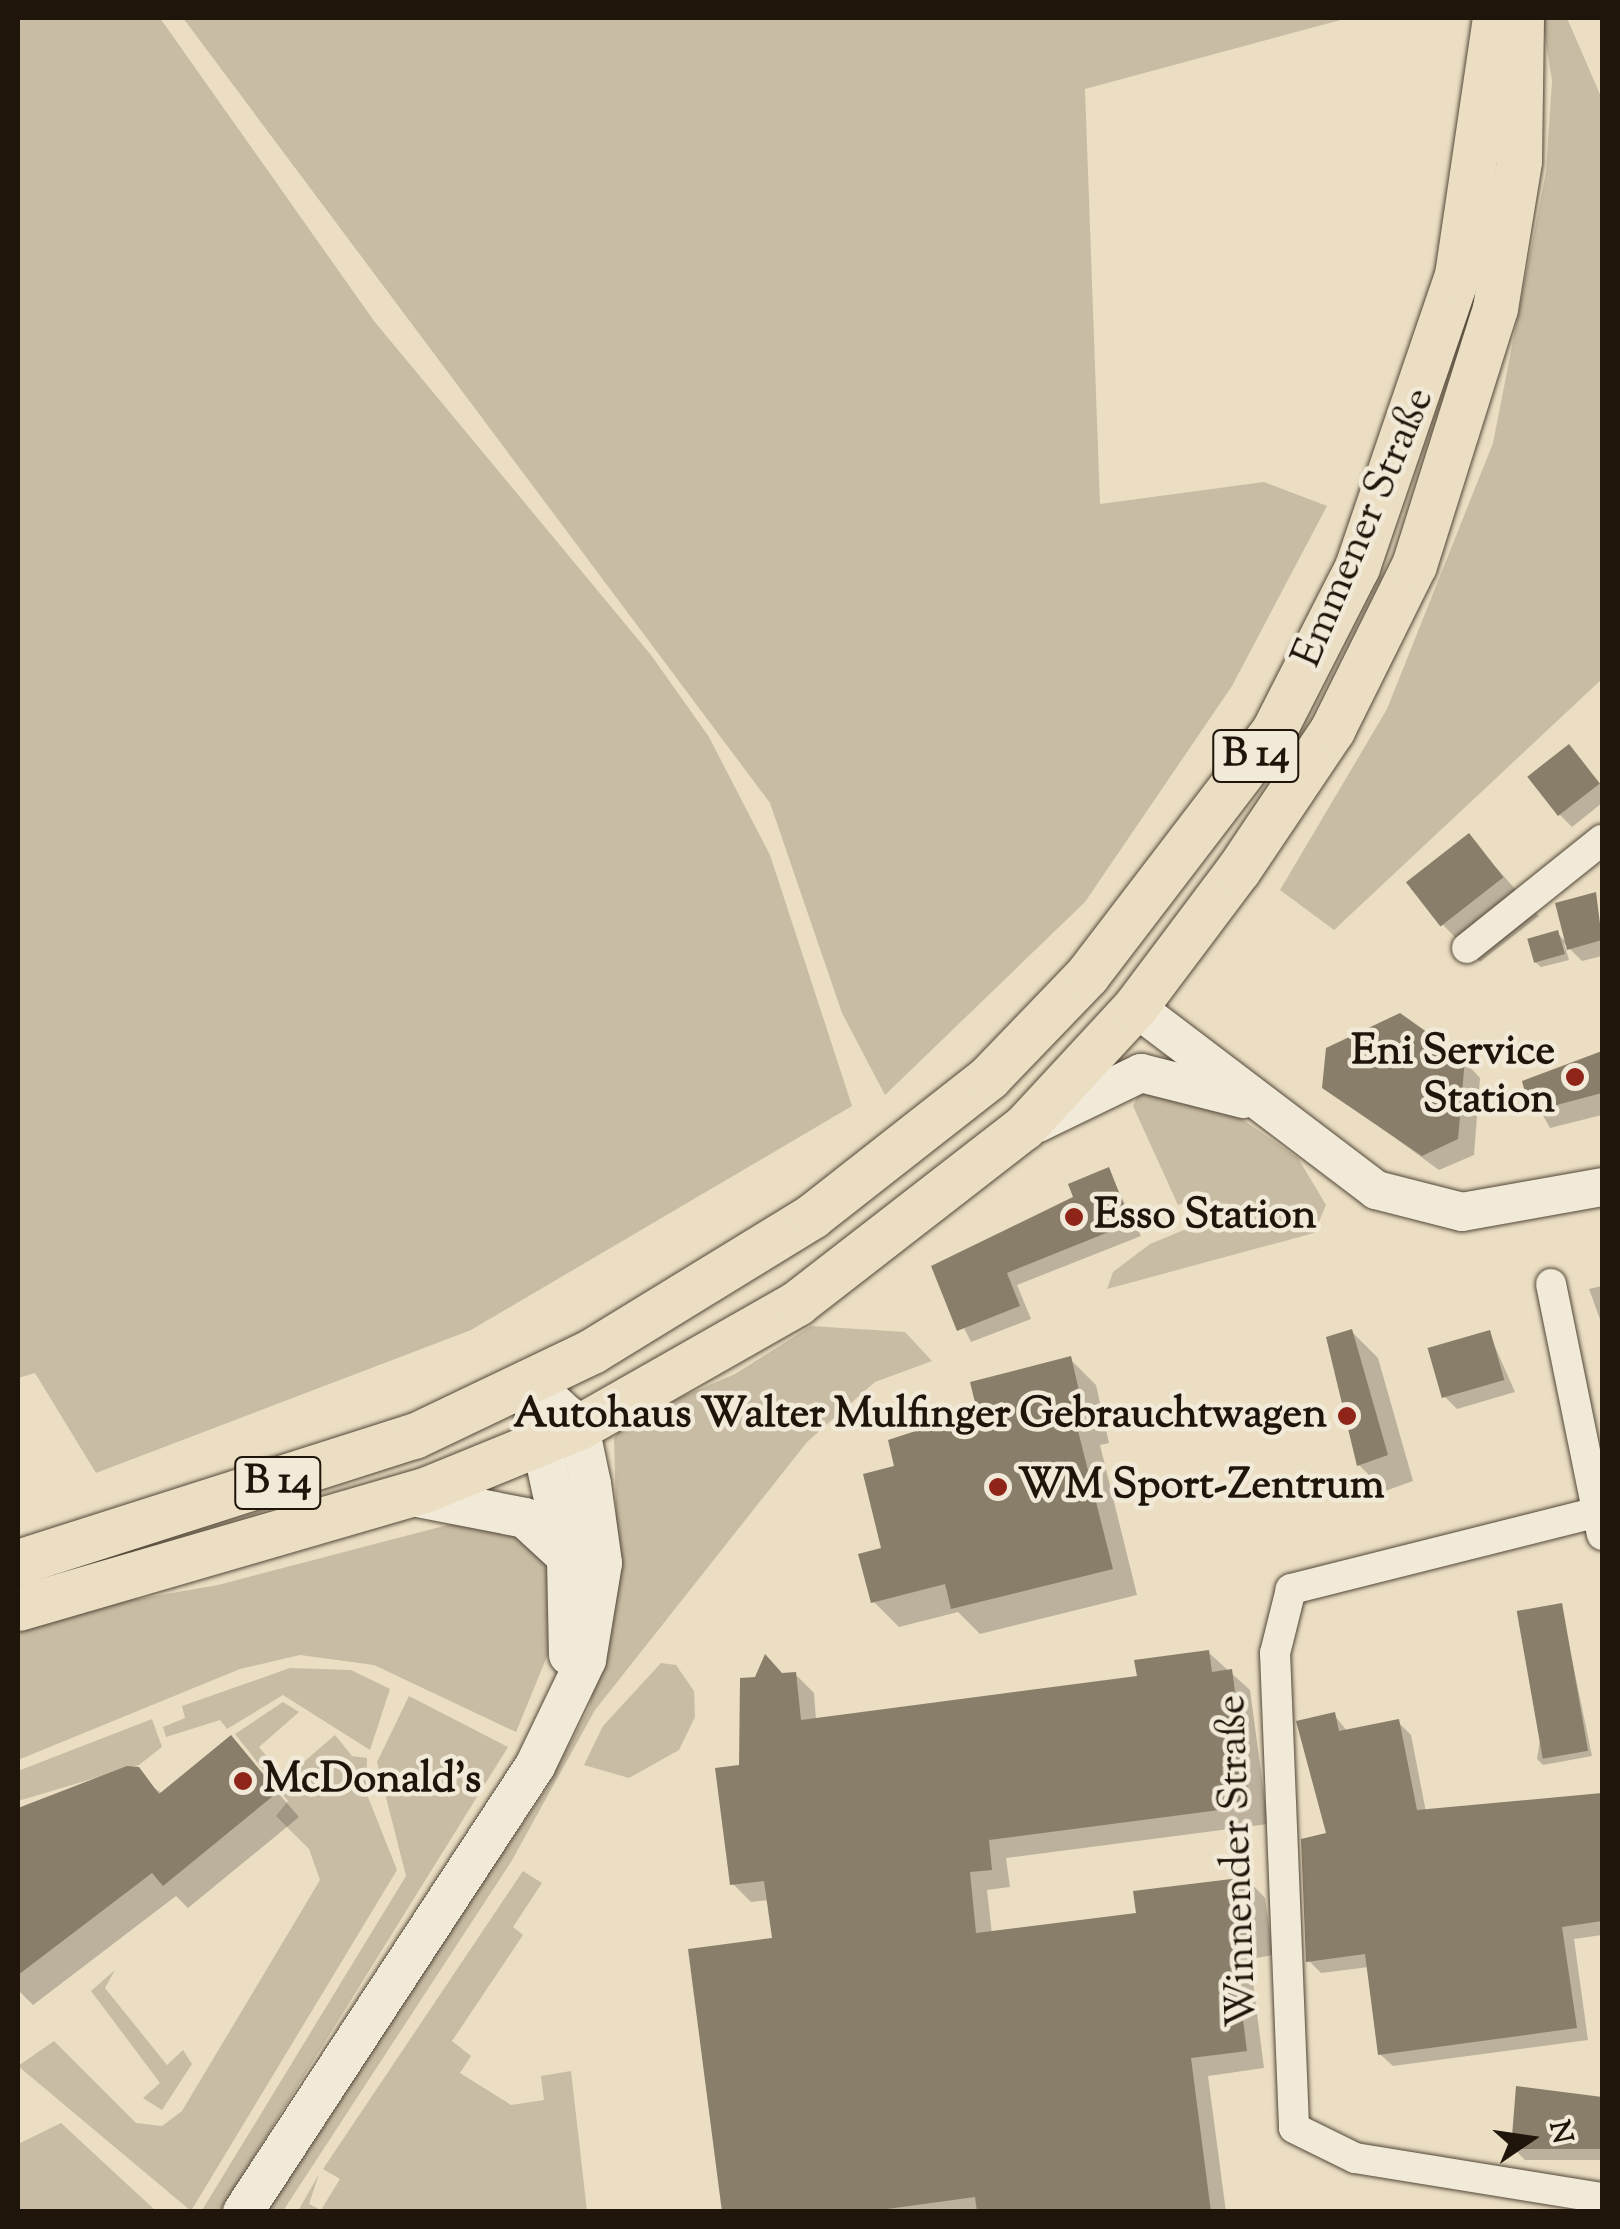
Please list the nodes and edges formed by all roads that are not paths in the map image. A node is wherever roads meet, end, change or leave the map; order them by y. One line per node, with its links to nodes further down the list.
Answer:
1 (1495, 18): 5 (main road, Emmener Straße / B 14)
2 (1521, 18): 6 (main road, Emmener Straße / B 14)
3 (1602, 840): 4 (street)
4 (1467, 948)
5 (1087, 975): 6 (main road); 12 (main road, B 14)
6 (1135, 1007): 7 (street); 8 (street); 9 (main road, B 14)
7 (1178, 1076): 8 (street); 9 (street)
8 (1262, 1104): 10 (street)
9 (1024, 1128): 13 (main road, B 14)
10 (1602, 1187)
11 (1551, 1284): 15 (street, Winnender Straße)
12 (530, 1383): 13 (main road); 17 (main road, B 14)
13 (559, 1435): 14 (main road, B 14); 16 (main road); 19 (main road)
14 (408, 1495): 16 (main road); 18 (main road, B 14)
15 (1600, 1524): 20 (street, Winnender Straße)
16 (566, 1558): 19 (main road)
17 (18, 1562)
18 (18, 1608)
19 (562, 1713): 21 (main road)
20 (1602, 2198)
21 (243, 2212)

